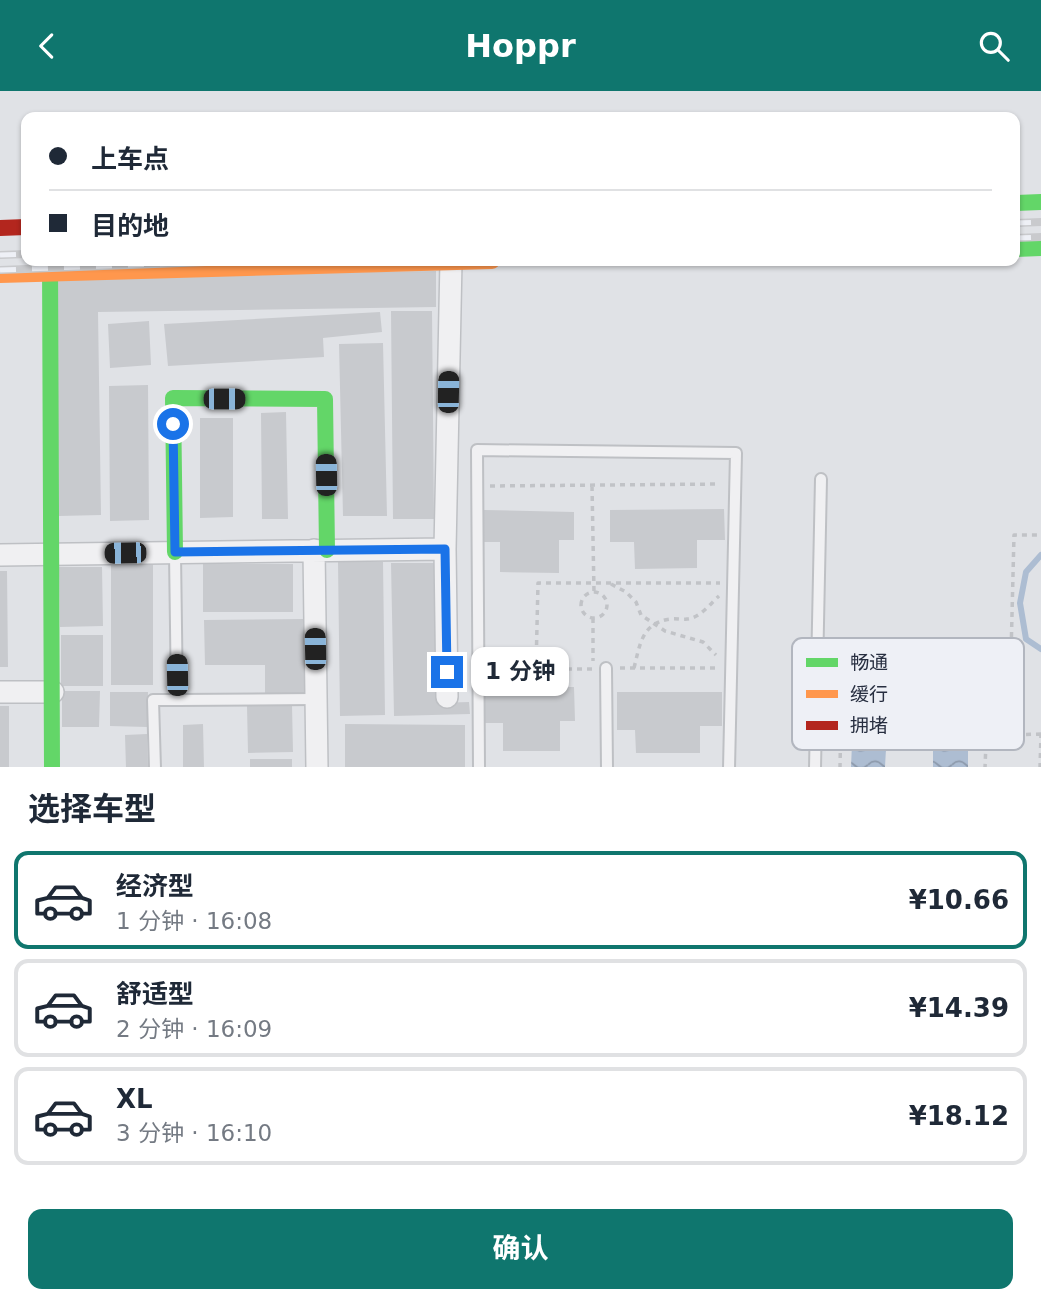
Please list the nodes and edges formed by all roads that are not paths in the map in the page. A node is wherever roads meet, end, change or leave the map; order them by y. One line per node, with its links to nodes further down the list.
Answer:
1 (1041, 202): 2 (street)
2 (1020, 203)
3 (21, 227): 4 (street)
4 (0, 228)
5 (1041, 248): 6 (street)
6 (1020, 249)
7 (117, 266): 9 (street)
8 (451, 266): 12 (street)
9 (50, 267): 10 (street); 15 (street)
10 (0, 275)
11 (821, 479): 17 (lane)
12 (445, 549): 13 (street); 21 (street)
13 (321, 550): 14 (street); 14 (street); 22 (street)
14 (175, 552): 15 (street); 23 (lane)
15 (50, 554): 16 (street); 20 (street)
16 (0, 555)
17 (818, 638)
18 (606, 669): 28 (lane)
19 (0, 692): 20 (street)
20 (53, 692): 24 (street)
21 (447, 697)
22 (316, 699): 23 (lane); 26 (street)
23 (177, 700): 25 (lane)
24 (52, 767)
25 (155, 767)
26 (317, 767)
27 (479, 767): 29 (lane)
28 (607, 767)
29 (729, 767)

